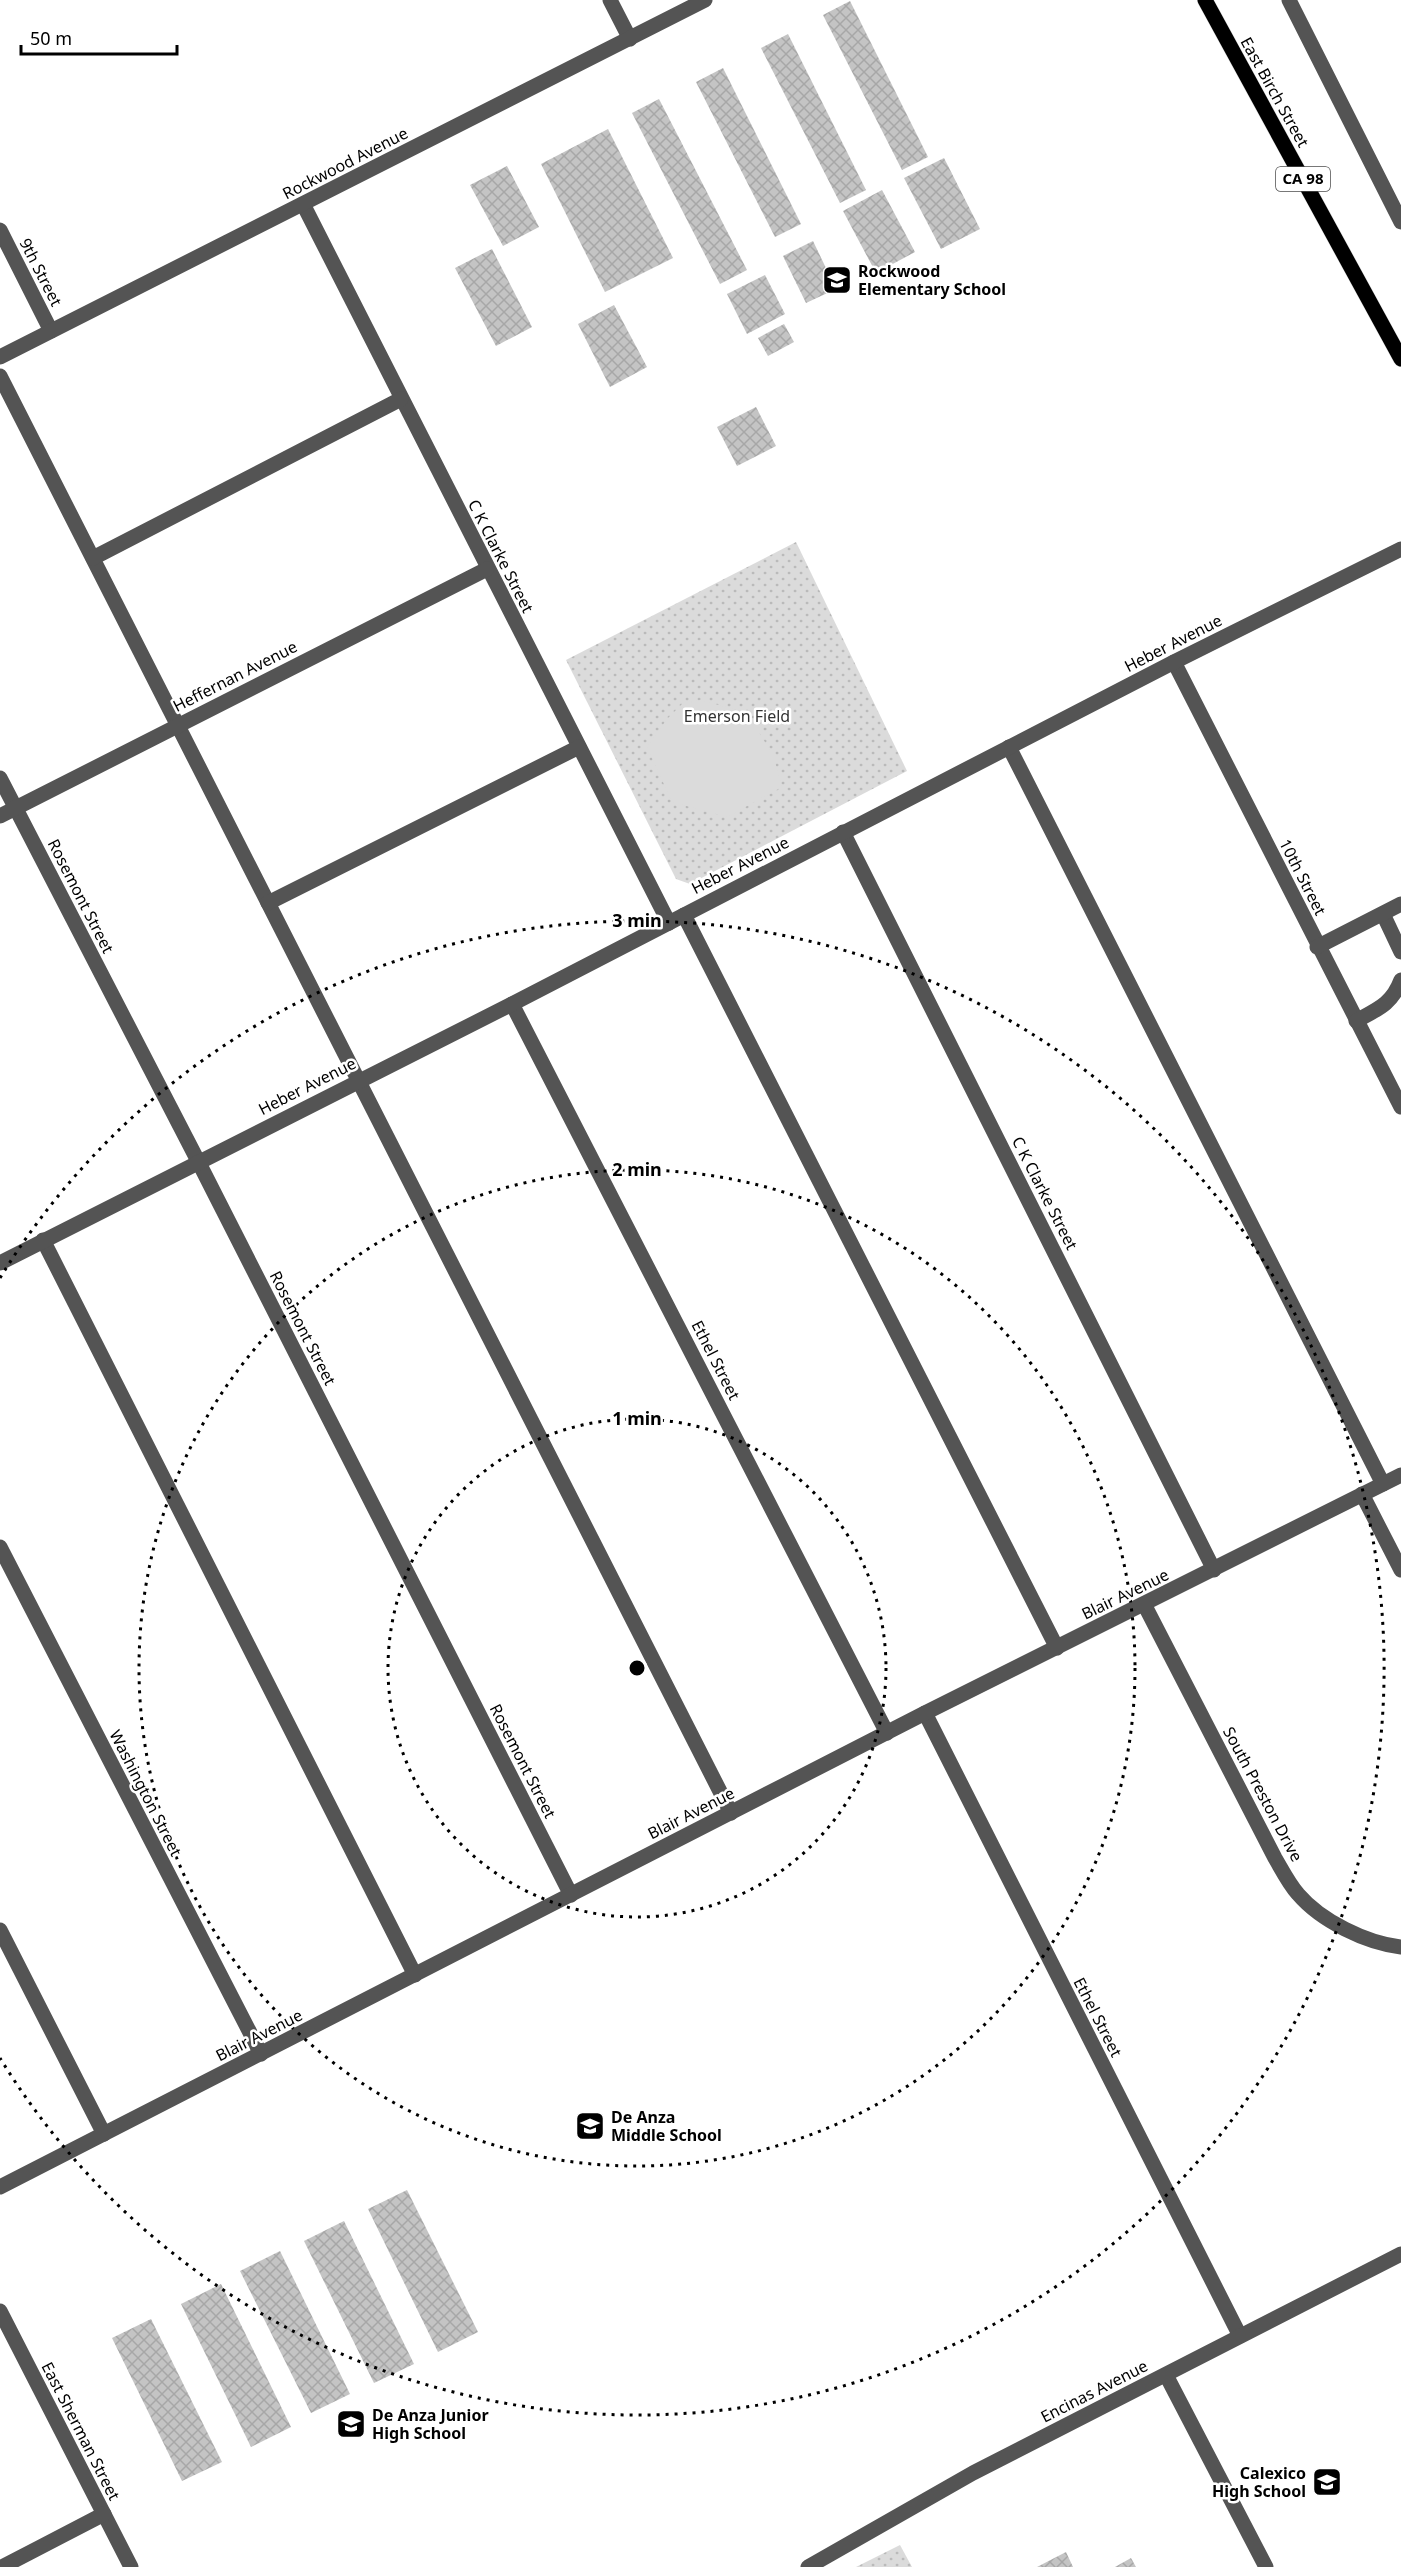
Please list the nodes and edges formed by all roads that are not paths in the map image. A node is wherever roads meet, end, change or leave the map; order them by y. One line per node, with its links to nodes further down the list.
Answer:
1 (610, 0): 5 (street)
2 (705, 0): 5 (street, Rockwood Avenue)
3 (1205, 0): 11 (main road, East Birch Street / CA 98)
4 (1289, 0): 7 (street)
5 (630, 39): 6 (street, Rockwood Avenue)
6 (303, 204): 9 (street, Rockwood Avenue); 13 (street, C K Clarke Street)
7 (1401, 222)
8 (0, 230): 9 (street, 9th Street)
9 (51, 331): 10 (street, Rockwood Avenue)
10 (0, 357)
11 (1401, 359)
12 (0, 376): 15 (street)
13 (402, 399): 15 (street); 16 (street, C K Clarke Street)
14 (1401, 549): 17 (street, Heber Avenue)
15 (93, 558): 18 (street)
16 (487, 568): 18 (street, Heffernan Avenue); 19 (street, C K Clarke Street)
17 (1174, 662): 20 (street, Heber Avenue); 30 (street, 10th Street)
18 (178, 726): 22 (street, Heffernan Avenue); 25 (street)
19 (579, 747): 25 (street); 29 (street, C K Clarke Street)
20 (1009, 747): 24 (street, Heber Avenue); 41 (street)
21 (0, 778): 22 (street, Rosemont Street)
22 (15, 808): 23 (street, Heffernan Avenue); 37 (street, Rosemont Street)
23 (0, 816)
24 (843, 832): 28 (street, Heber Avenue); 44 (street, C K Clarke Street)
25 (268, 903): 35 (street)
26 (1401, 904): 27 (street)
27 (1383, 914): 30 (street); 31 (street)
28 (684, 915): 29 (street, Heber Avenue); 47 (street)
29 (669, 923): 33 (street, Heber Avenue)
30 (1317, 947): 34 (street, 10th Street)
31 (1401, 952)
32 (1401, 980): 34 (street)
33 (512, 1004): 35 (street, Heber Avenue); 49 (street, Ethel Street)
34 (1356, 1021): 36 (street, 10th Street)
35 (358, 1080): 37 (street, Heber Avenue); 50 (street)
36 (1400, 1101)
37 (198, 1161): 38 (street, Heber Avenue); 51 (street, Rosemont Street)
38 (43, 1240): 39 (street, Heber Avenue); 54 (street)
39 (0, 1263)
40 (1401, 1475): 41 (street, Blair Avenue)
41 (1383, 1484): 42 (street, Blair Avenue)
42 (1362, 1494): 44 (street, Blair Avenue); 45 (street)
43 (0, 1547): 55 (street, Washington Street)
44 (1214, 1570): 46 (street, Blair Avenue)
45 (1401, 1570)
46 (1144, 1604): 47 (street, Blair Avenue); 53 (street, South Preston Drive)
47 (1057, 1648): 48 (street, Blair Avenue)
48 (925, 1713): 49 (street, Blair Avenue); 60 (street, Ethel Street)
49 (887, 1732): 50 (street, Blair Avenue)
50 (731, 1813): 51 (street, Blair Avenue)
51 (571, 1895): 54 (street, Blair Avenue)
52 (0, 1930): 56 (street)
53 (1401, 1947)
54 (415, 1975): 55 (street, Blair Avenue)
55 (261, 2054): 56 (street, Blair Avenue)
56 (104, 2134): 57 (street, Blair Avenue)
57 (0, 2187)
58 (1401, 2253): 60 (street, Encinas Avenue)
59 (0, 2311): 62 (street, East Sherman Street)
60 (1240, 2336): 61 (street, Encinas Avenue)
61 (1166, 2375): 65 (street, Encinas Avenue); 66 (street)
62 (104, 2514): 63 (street); 64 (street, East Sherman Street)
63 (2, 2567)
64 (131, 2567)
65 (808, 2567)
66 (1266, 2567)

